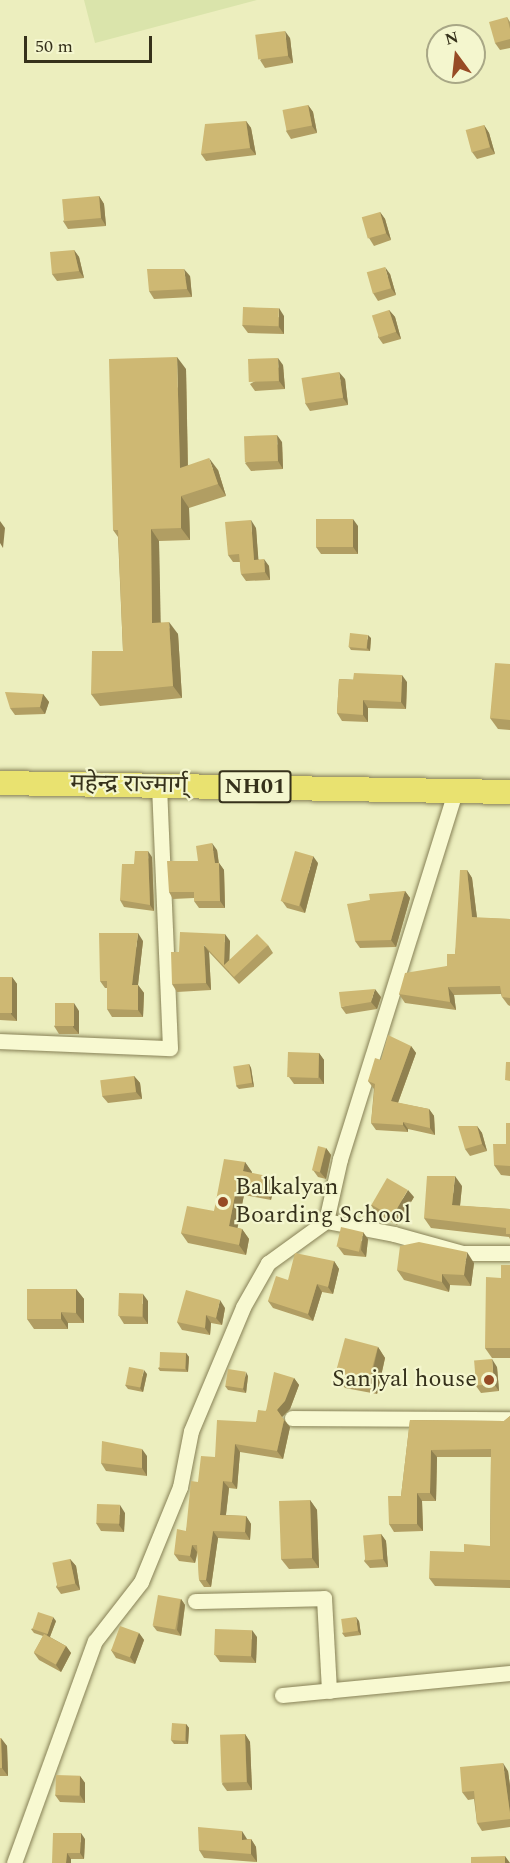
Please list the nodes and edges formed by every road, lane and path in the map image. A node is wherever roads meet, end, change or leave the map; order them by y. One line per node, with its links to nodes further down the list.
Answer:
1 (0, 783): 2 (highway, महेन्द्र राज्मार्ग् / NH01)
2 (159, 786): 3 (highway, महेन्द्र राज्मार्ग् / NH01); 5 (street)
3 (455, 791): 4 (highway, महेन्द्र राज्मार्ग् / NH01); 6 (street)
4 (510, 792)
5 (0, 1041)
6 (326, 1221): 7 (street); 14 (street)
7 (510, 1253)
8 (292, 1418): 9 (street)
9 (510, 1419)
10 (195, 1601): 12 (street)
11 (510, 1673): 12 (street)
12 (329, 1691): 13 (street)
13 (282, 1695)
14 (14, 1863)

